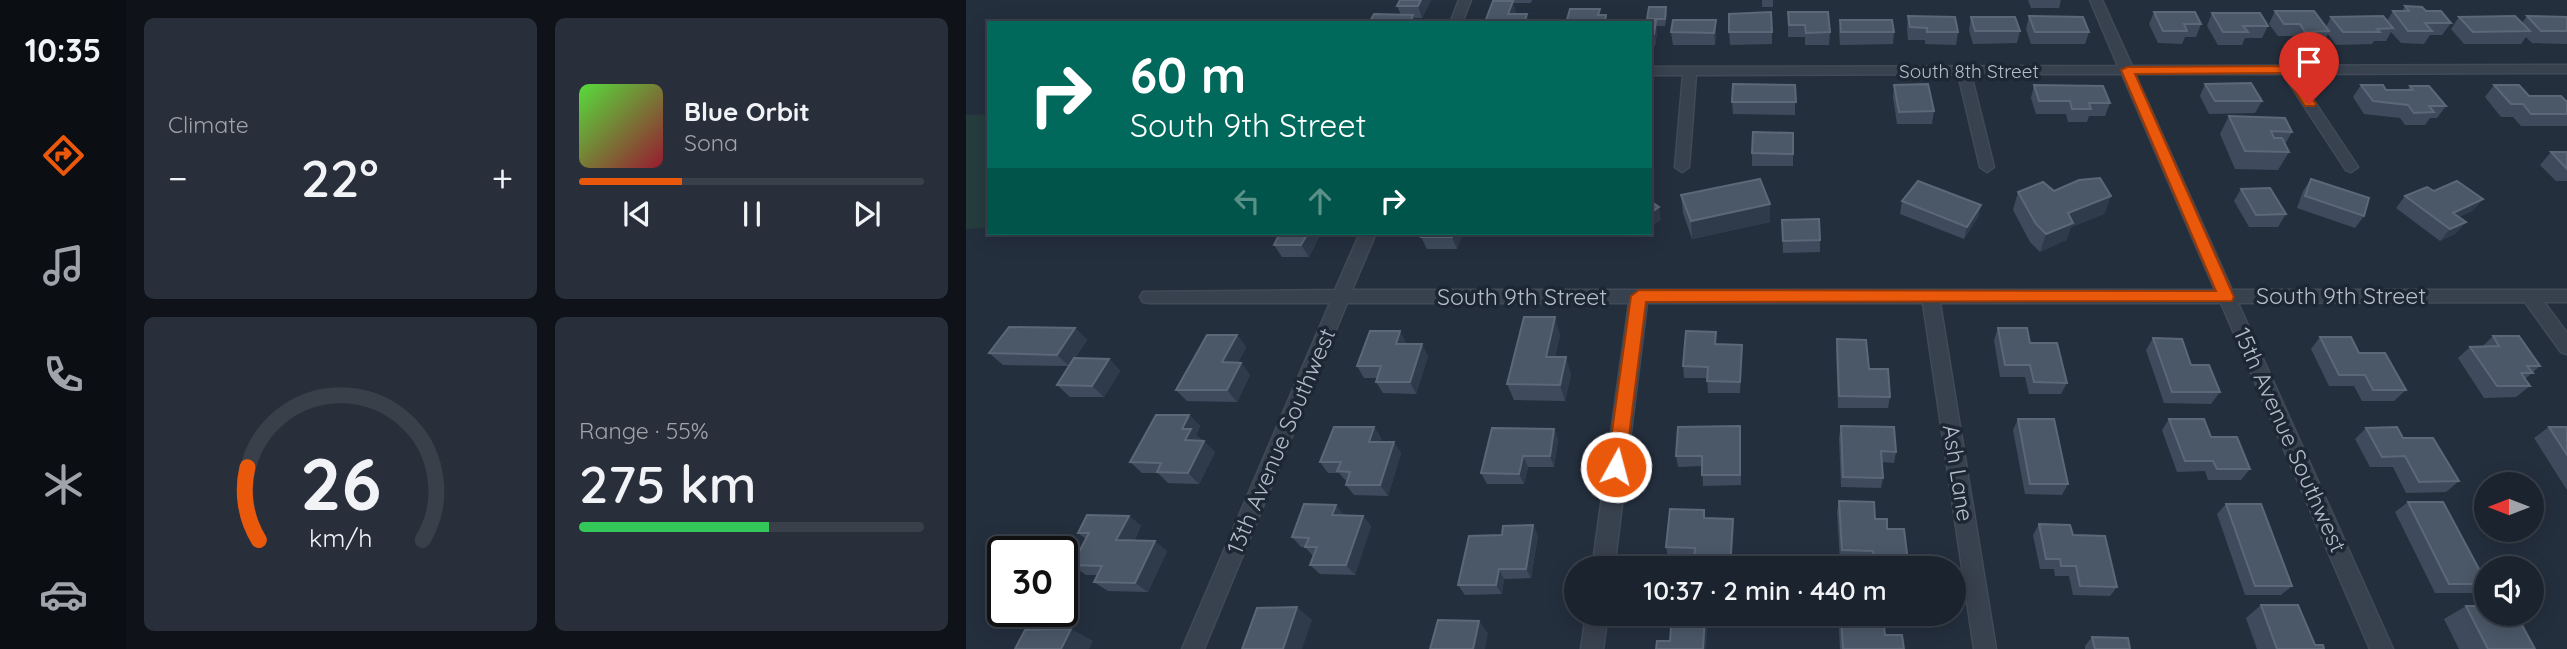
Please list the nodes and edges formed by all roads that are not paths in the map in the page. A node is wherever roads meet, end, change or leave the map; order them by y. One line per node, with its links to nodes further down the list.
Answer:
1 (1465, 0): 3 (street)
2 (2096, 0): 4 (street, 15th Avenue Southwest)
3 (1457, 21)
4 (2127, 70): 5 (street, South 8th Street); 8 (street, South 8th Street); 18 (street, 15th Avenue Southwest)
5 (2287, 70): 9 (street, South 8th Street); 12 (street)
6 (1652, 71): 7 (street, South 8th Street)
7 (1690, 71): 8 (street, South 8th Street); 10 (street)
8 (1964, 71): 11 (street)
9 (2564, 72)
10 (1682, 167)
11 (1987, 167)
12 (2351, 167)
13 (1367, 235): 20 (street, 13th Avenue Southwest)
14 (1639, 296): 17 (street, South 9th Street); 20 (street, South 9th Street); 22 (street)
15 (2530, 296): 16 (street, South 9th Street); 18 (street, South 9th Street); 21 (street)
16 (2567, 296)
17 (1931, 297): 18 (street, South 9th Street); 26 (street, Ash Lane)
18 (2226, 297): 27 (street, 15th Avenue Southwest)
19 (1149, 298): 20 (street, South 9th Street)
20 (1341, 298): 24 (street, 13th Avenue Southwest)
21 (2567, 347)
22 (1605, 556)
23 (1595, 626): 25 (street)
24 (1194, 649)
25 (1592, 649)
26 (1985, 649)
27 (2382, 649)

